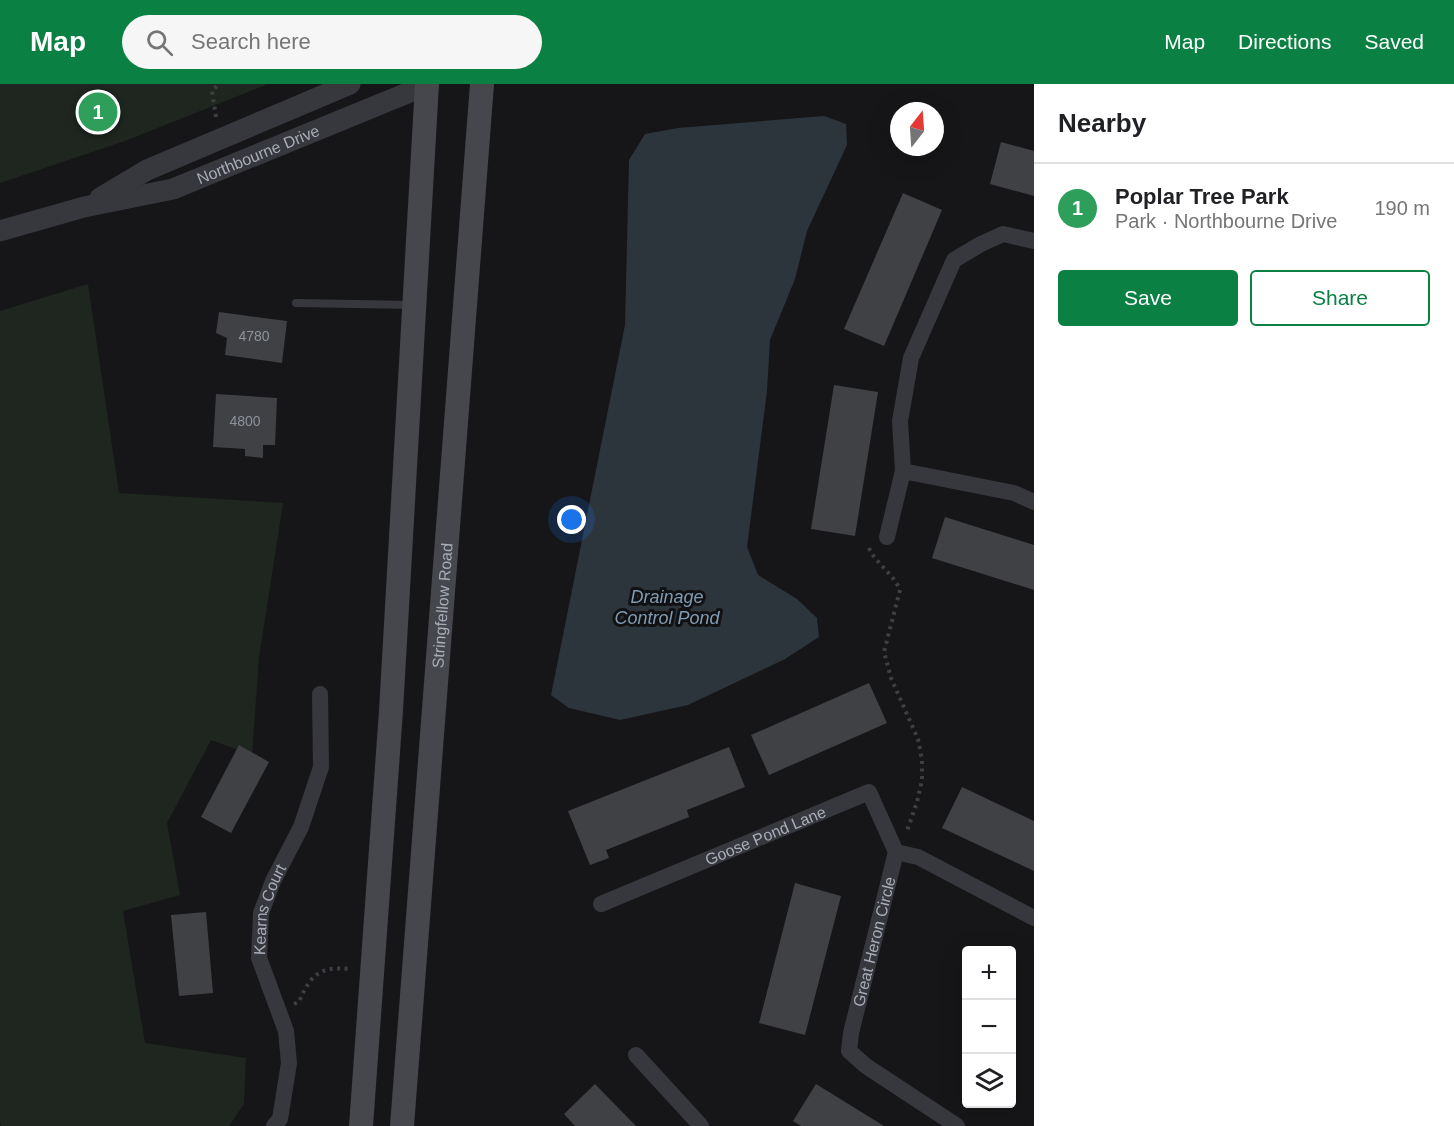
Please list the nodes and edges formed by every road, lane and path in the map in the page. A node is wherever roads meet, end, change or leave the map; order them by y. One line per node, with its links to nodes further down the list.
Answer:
1 (219, 84): 5 (path)
2 (350, 84): 6 (street, Northbourne Drive)
3 (428, 84): 6 (street, Northbourne Drive); 10 (main road)
4 (482, 84): 24 (main road, Stringfellow Road)
5 (216, 117)
6 (84, 207): 7 (street, Northbourne Drive)
7 (0, 231)
8 (1034, 241): 11 (street)
9 (296, 303): 10 (lane)
10 (414, 304): 23 (main road)
11 (903, 471): 12 (street); 13 (street)
12 (1034, 502)
13 (888, 537)
14 (869, 548): 16 (path)
15 (320, 694): 20 (street, Kearns Court)
16 (893, 846): 17 (street, Goose Pond Lane); 18 (street); 26 (street, Great Heron Circle)
17 (602, 904)
18 (1034, 918)
19 (350, 969): 20 (path)
20 (279, 1009): 22 (street, Kearns Court)
21 (636, 1055): 25 (street)
22 (274, 1126)
23 (361, 1126)
24 (402, 1126)
25 (701, 1126)
26 (957, 1126)

